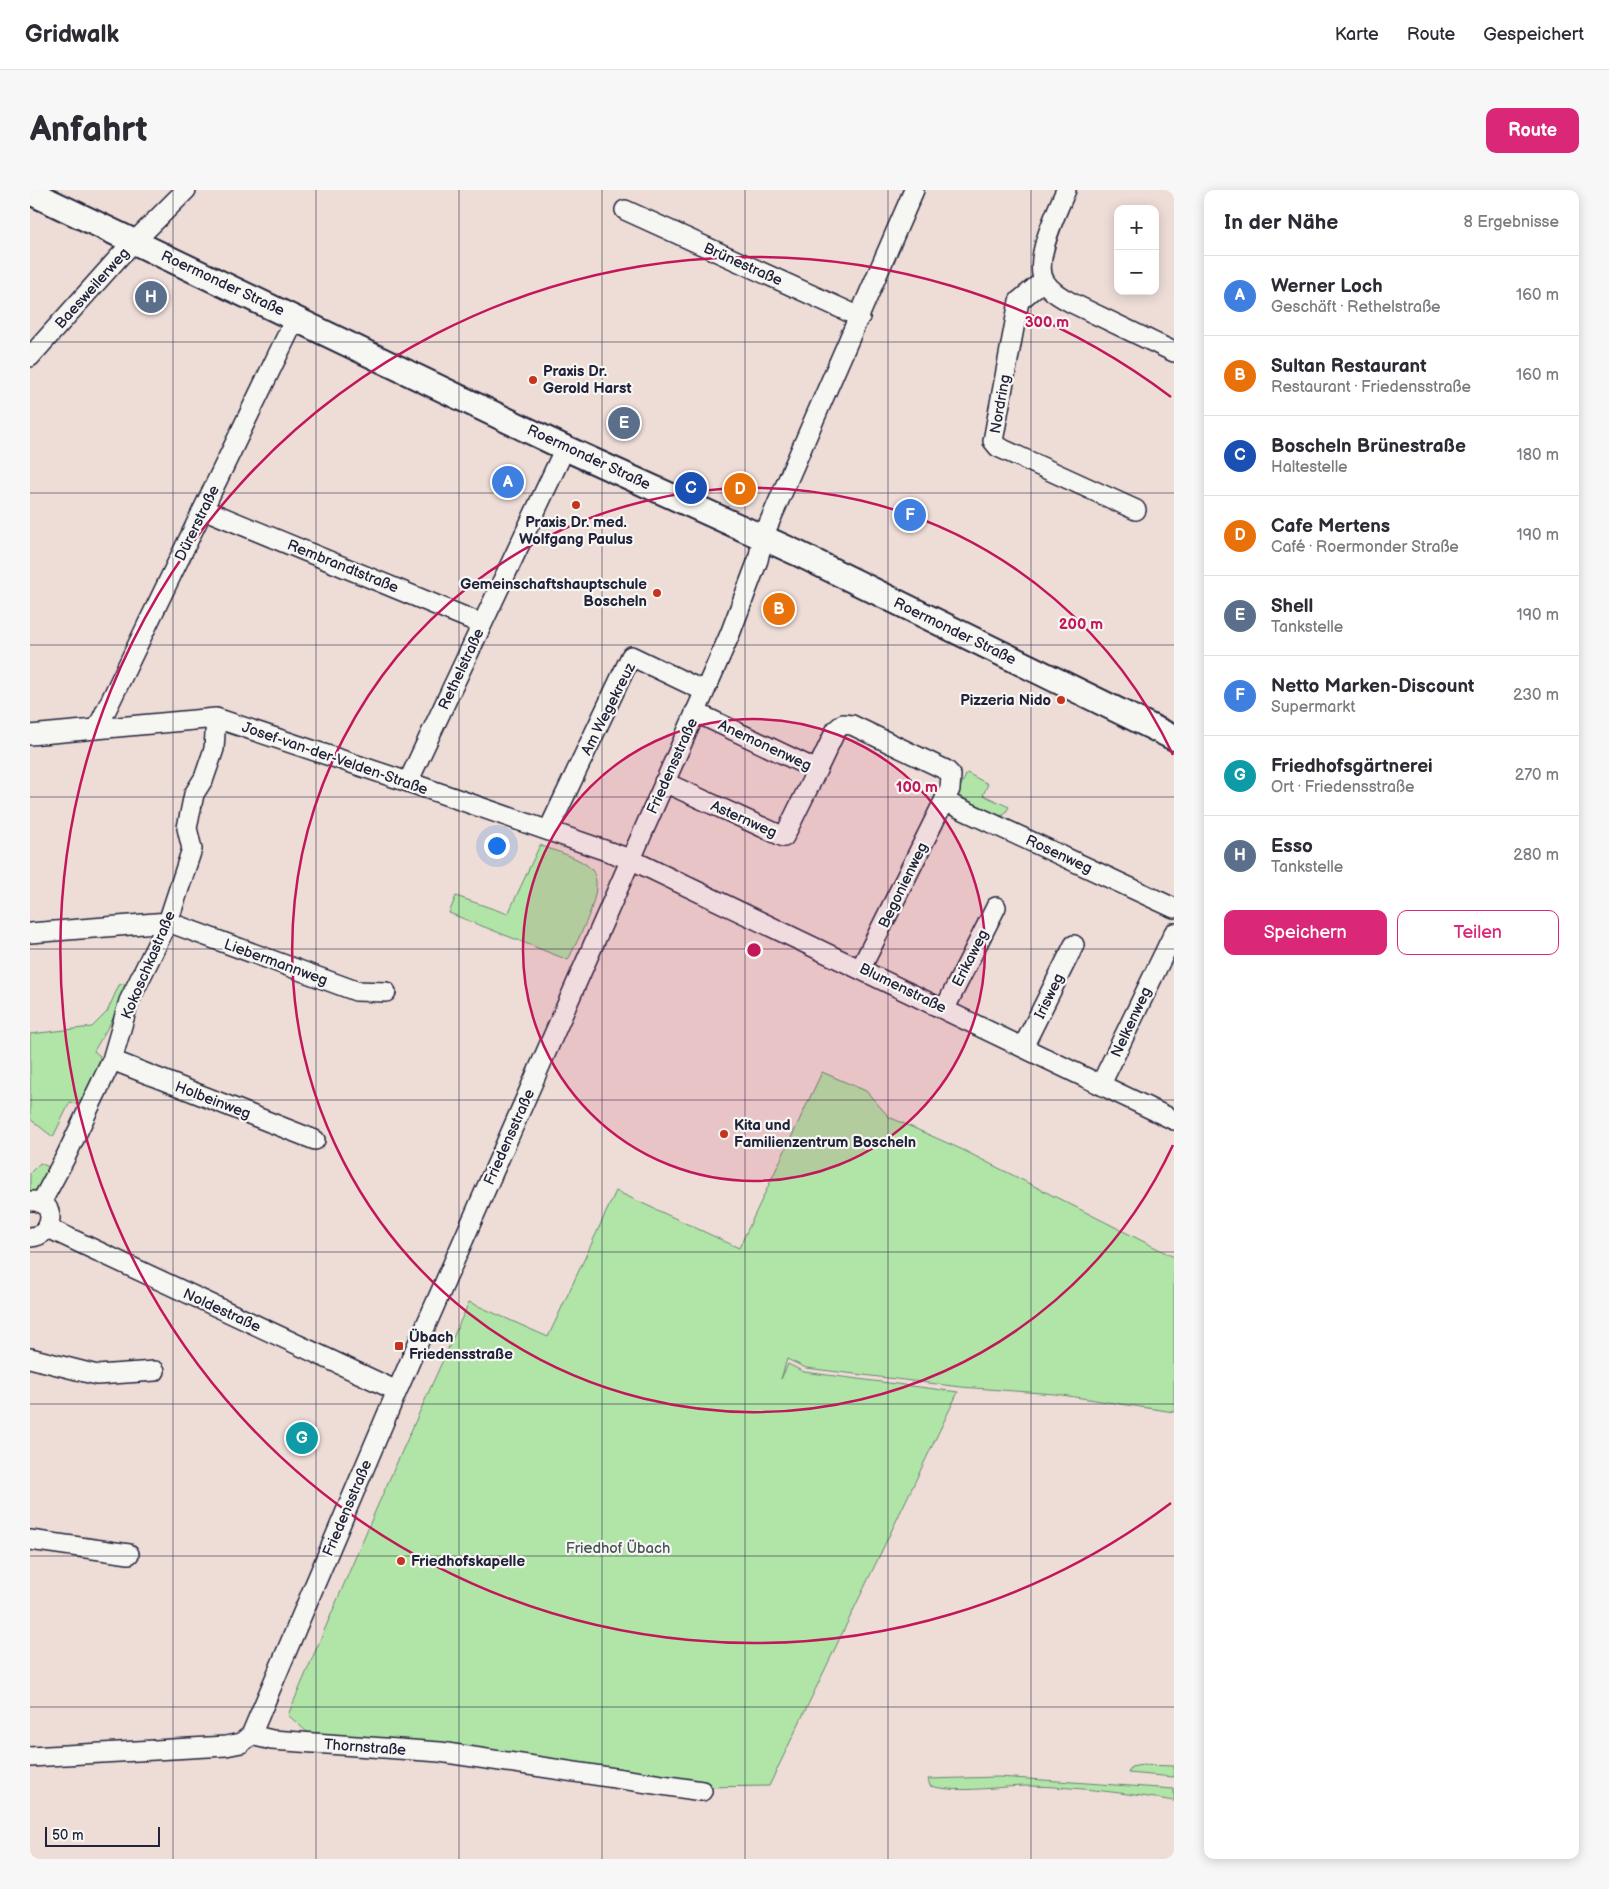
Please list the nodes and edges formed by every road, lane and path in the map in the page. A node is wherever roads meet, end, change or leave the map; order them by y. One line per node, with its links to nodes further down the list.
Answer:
1 (186, 190): 6 (street, Baesweilerweg)
2 (914, 190): 9 (street)
3 (1066, 190): 7 (street)
4 (30, 192): 6 (main road, Roermonder Straße)
5 (625, 210): 9 (street, Brünestraße)
6 (134, 242): 8 (main road, Roermonder Straße); 11 (street, Baesweilerweg)
7 (1044, 280): 10 (street); 14 (street, Nordring)
8 (296, 317): 12 (main road, Roermonder Straße); 13 (street, Dürerstraße)
9 (860, 317): 15 (street)
10 (1174, 352)
11 (30, 357)
12 (565, 448): 15 (main road, Roermonder Straße); 16 (street, Rethelstraße)
13 (204, 509): 16 (street, Rembrandtstraße); 20 (street, Dürerstraße)
14 (1136, 510)
15 (763, 537): 17 (street, Friedensstraße); 22 (main road, Roermonder Straße)
16 (482, 624): 24 (street, Rethelstraße)
17 (704, 691): 18 (street, Friedensstraße); 27 (street, Am Wegekreuz)
18 (696, 712): 23 (street, Anemonenweg); 25 (street, Friedensstraße)
19 (216, 718): 20 (street, Josef-van-der-Velden-Straße); 24 (street, Josef-van-der-Velden-Straße); 31 (street, Kokoschkastraße)
20 (98, 729): 21 (street, Josef-van-der-Velden-Straße)
21 (30, 735)
22 (1174, 738)
23 (817, 770): 25 (street, Asternweg); 26 (street, Anemonenweg)
24 (408, 782): 27 (street, Josef-van-der-Velden-Straße)
25 (664, 782): 28 (street, Friedensstraße)
26 (944, 801): 30 (street, Rosenweg); 35 (street, Begonienweg)
27 (549, 830): 28 (street, Josef-van-der-Velden-Straße)
28 (630, 858): 35 (street, Blumenstraße); 48 (street, Friedensstraße)
29 (996, 907): 37 (street, Erikaweg)
30 (1174, 908)
31 (168, 922): 32 (street); 36 (street, Liebermannweg); 39 (street, Kokoschkastraße)
32 (30, 933)
33 (1174, 933): 40 (street, Nelkenweg)
34 (1074, 945): 38 (street, Irisweg)
35 (861, 968): 37 (street, Blumenstraße)
36 (386, 992)
37 (945, 1008): 38 (street, Blumenstraße)
38 (1023, 1047): 40 (street, Blumenstraße)
39 (112, 1060): 42 (street, Holbeinweg); 43 (street, Kokoschkastraße)
40 (1100, 1084): 41 (street, Blumenstraße)
41 (1174, 1120)
42 (315, 1140)
43 (36, 1202): 44 (street)
44 (48, 1228): 45 (street); 48 (street, Noldestraße)
45 (30, 1237)
46 (30, 1358): 47 (street)
47 (155, 1371)
48 (397, 1391): 51 (street, Friedensstraße)
49 (30, 1540): 50 (street)
50 (130, 1554)
51 (251, 1735): 52 (street); 53 (street, Thornstraße)
52 (30, 1757)
53 (702, 1791)

